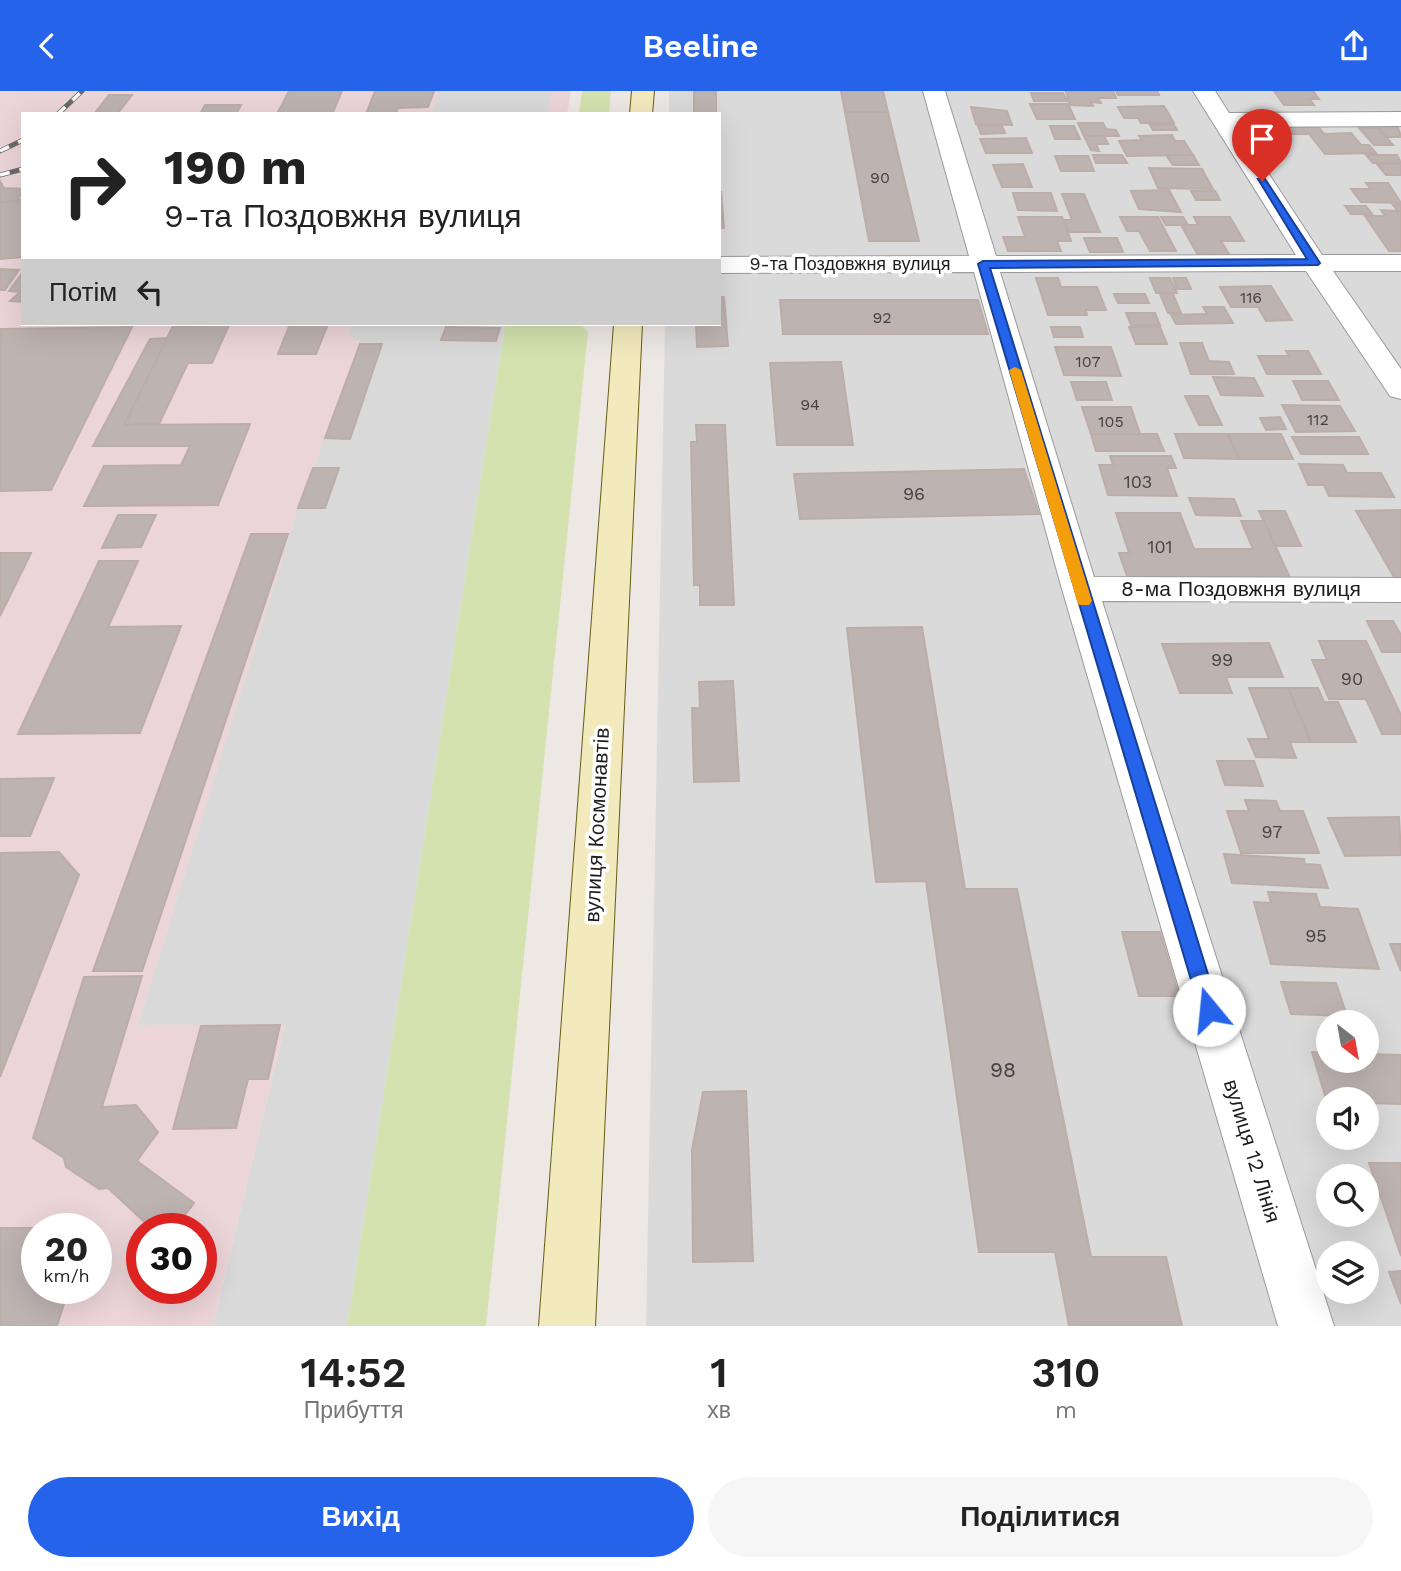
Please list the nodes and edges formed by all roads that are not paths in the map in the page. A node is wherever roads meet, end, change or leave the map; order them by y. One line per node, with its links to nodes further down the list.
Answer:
1 (643, 91): 4 (main road)
2 (934, 91): 9 (street, вулиця 12 Лінія)
3 (1204, 91): 5 (street)
4 (641, 112)
5 (1223, 120): 6 (street); 7 (street)
6 (1401, 120)
7 (1314, 263): 8 (street, 9-та Поздовжня вулиця); 9 (street, 9-та Поздовжня вулиця); 12 (street)
8 (1401, 263)
9 (983, 264): 10 (street, 9-та Поздовжня вулиця); 13 (street, вулиця 12 Лінія)
10 (721, 265)
11 (628, 326): 15 (main road, вулиця Космонавтів)
12 (1401, 390)
13 (1080, 589): 14 (street, 8-ма Поздовжня вулиця); 16 (street, вулиця 12 Лінія)
14 (1401, 590)
15 (567, 1326)
16 (1306, 1326)

